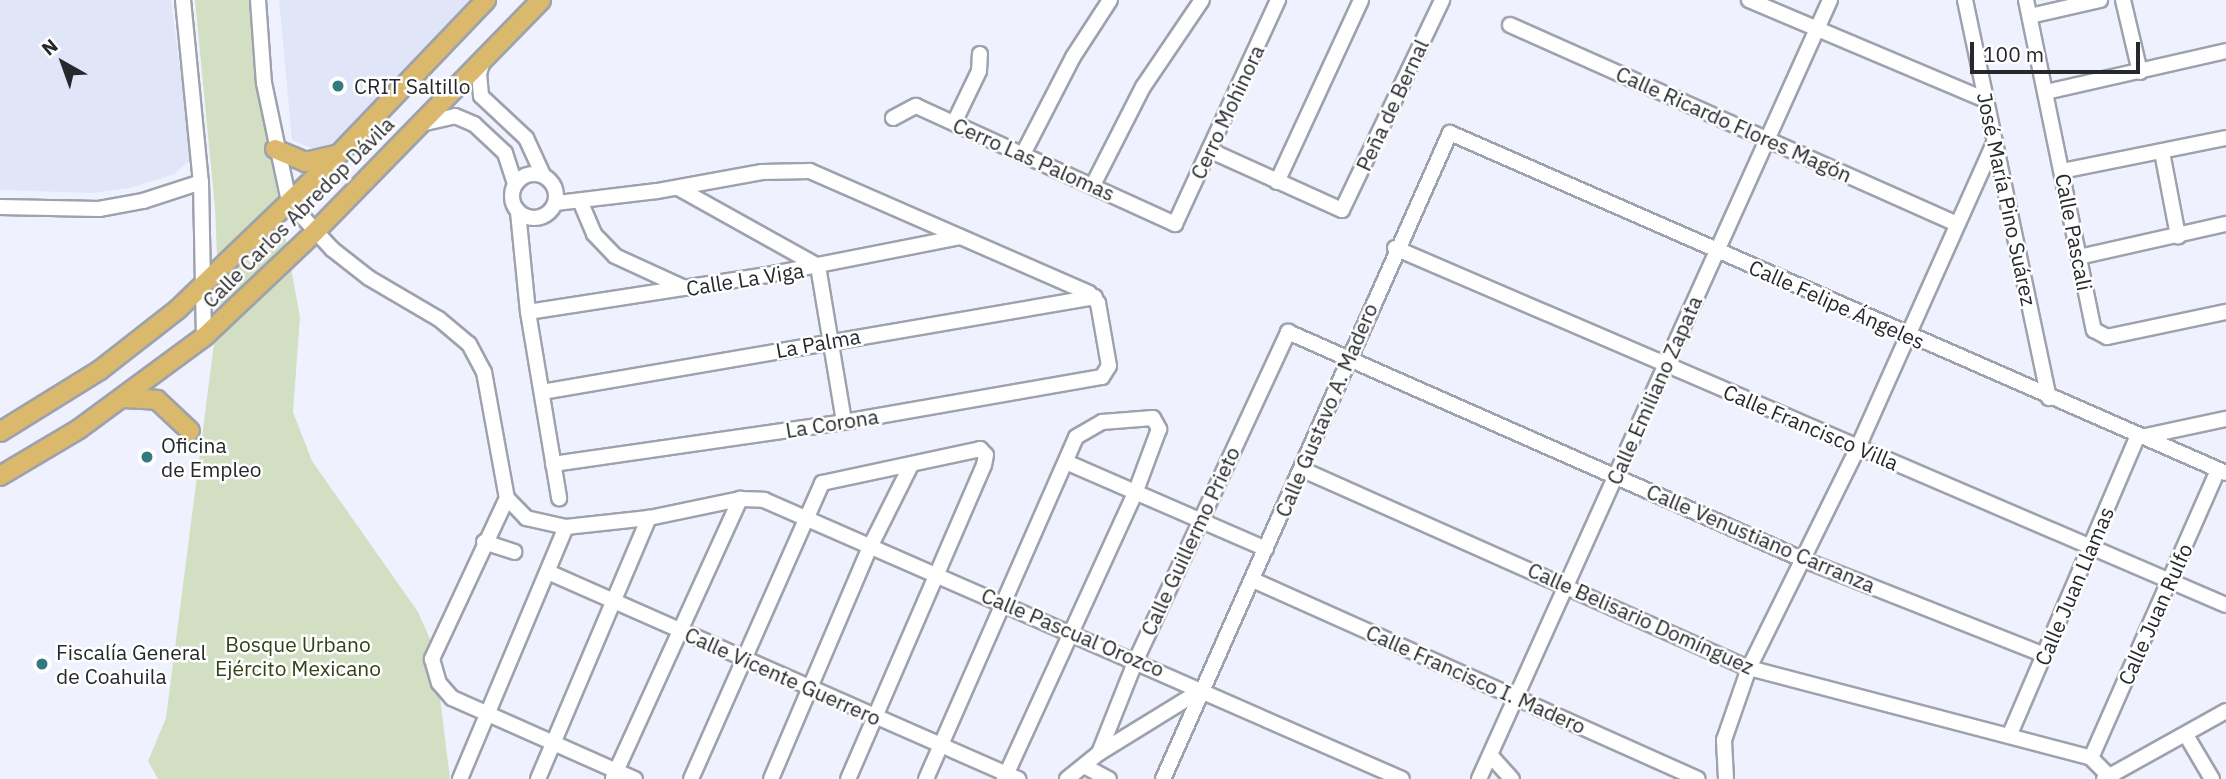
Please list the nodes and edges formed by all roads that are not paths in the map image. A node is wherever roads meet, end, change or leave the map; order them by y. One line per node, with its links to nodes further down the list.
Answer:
1 (183, 0): 42 (street)
2 (258, 0): 34 (street)
3 (486, 0): 37 (main road, Calle Carlos Abredop Dávila)
4 (541, 0): 21 (main road, Calle Carlos Abredop Dávila)
5 (1110, 0): 38 (street)
6 (1202, 0): 44 (street)
7 (1278, 0): 35 (street, Cerro Mohinora)
8 (1360, 0): 41 (street)
9 (1442, 0): 41 (street, Peña de Bernal)
10 (1749, 0): 18 (street)
11 (1830, 0): 18 (street, Calle Emiliano Zapata)
12 (1965, 0): 24 (street, José María Pino Suárez)
13 (2026, 0): 16 (street, Calle Pascali)
14 (2100, 0): 16 (street)
15 (2123, 0): 22 (street)
16 (2030, 16): 23 (street, Calle Pascali)
17 (1510, 25): 31 (street, Calle Ricardo Flores Magón)
18 (1817, 29): 24 (street); 31 (street, Calle Emiliano Zapata)
19 (2226, 51): 22 (street)
20 (980, 54): 27 (street)
21 (485, 57): 25 (street); 28 (main road, Calle Carlos Abredop Dávila)
22 (2140, 72): 23 (street)
23 (2046, 92): 39 (street, Calle Pascali)
24 (1986, 100): 33 (street, José María Pino Suárez)
25 (491, 108): 29 (street); 40 (street)
26 (893, 118): 27 (street, Cerro Las Palomas)
27 (954, 123): 38 (street, Cerro Las Palomas)
28 (419, 124): 29 (street); 54 (main road, Calle Carlos Abredop Dávila)
29 (474, 124): 43 (street)
30 (1450, 133): 57 (street, Calle Gustavo A. Madero); 58 (street, Calle Felipe Ángeles)
31 (1766, 137): 52 (street, Calle Ricardo Flores Magón); 58 (street, Calle Emiliano Zapata)
32 (2226, 138): 36 (street)
33 (1994, 143): 52 (street); 74 (street, José María Pino Suárez)
34 (275, 149): 37 (main road); 46 (street)
35 (1209, 150): 41 (street); 51 (street, Cerro Mohinora)
36 (2162, 152): 39 (street); 55 (street)
37 (339, 154): 46 (main road, Calle Carlos Abredop Dávila)
38 (1023, 154): 44 (street, Cerro Las Palomas)
39 (2062, 171): 59 (street, Calle Pascali)
40 (542, 175): 43 (street); 48 (street)
41 (1277, 181)
42 (201, 182): 49 (street); 61 (street)
43 (515, 184): 50 (street)
44 (1093, 185): 51 (street, Cerro Las Palomas)
45 (678, 188): 47 (street); 56 (street); 60 (street)
46 (289, 202): 54 (street); 61 (main road, Calle Carlos Abredop Dávila)
47 (581, 203): 48 (street); 62 (street)
48 (556, 204): 50 (street)
49 (0, 207)
50 (518, 212): 64 (street)
51 (1175, 224)
52 (1956, 224): 67 (street)
53 (2226, 224): 55 (street)
54 (314, 233): 68 (main road, Calle Carlos Abredop Dávila); 89 (street)
55 (2178, 236): 59 (street)
56 (960, 237): 60 (street, Calle La Viga); 63 (street)
57 (1395, 248): 70 (street, Calle Gustavo A. Madero); 71 (street, Calle Francisco Villa)
58 (1716, 251): 67 (street, Calle Felipe Ángeles); 71 (street, Calle Emiliano Zapata)
59 (2079, 257): 65 (street, Calle Pascali)
60 (818, 266): 62 (street, Calle La Viga); 69 (street)
61 (206, 284): 68 (street); 78 (main road, Calle Carlos Abredop Dávila)
62 (686, 289): 64 (street, Calle La Viga)
63 (1094, 297): 69 (street, La Palma); 76 (street, La Corona)
64 (528, 312): 72 (street)
65 (2226, 312)
66 (1288, 332): 70 (street, Calle Venustiano Carranza); 94 (street, Calle Guillermo Prieto)
67 (1908, 335): 74 (street, Calle Felipe Ángeles); 80 (street)
68 (204, 337): 73 (main road, Calle Carlos Abredop Dávila)
69 (830, 340): 72 (street, La Palma); 76 (street)
70 (1348, 357): 84 (street, Calle Gustavo A. Madero); 86 (street, Calle Venustiano Carranza)
71 (1664, 366): 80 (street, Calle Francisco Villa); 86 (street, Calle Emiliano Zapata)
72 (542, 392): 82 (street)
73 (123, 398): 77 (main road); 87 (main road, Calle Carlos Abredop Dávila)
74 (2049, 398): 79 (street, Calle Felipe Ángeles)
75 (2226, 419): 79 (street)
76 (844, 422): 82 (street, La Corona)
77 (190, 431)
78 (0, 432)
79 (2137, 438): 85 (street, Calle Felipe Ángeles); 98 (street, Calle Juan Llamas)
80 (1858, 445): 98 (street, Calle Francisco Villa); 101 (street)
81 (1066, 462): 88 (street); 88 (street); 108 (street)
82 (553, 464): 90 (street)
83 (911, 464): 92 (street); 97 (street); 103 (street)
84 (1301, 469): 99 (street, Calle Gustavo A. Madero); 106 (street, Calle Belisario Domínguez)
85 (2222, 471): 105 (street, Calle Juan Rulfo)
86 (1616, 475): 101 (street, Calle Venustiano Carranza); 106 (street, Calle Emiliano Zapata)
87 (0, 476)
88 (1136, 491): 94 (street); 111 (street)
89 (507, 498): 95 (street); 96 (street)
90 (559, 498)
91 (740, 499): 92 (street, Calle Pascual Orozco); 93 (street); 110 (street)
92 (809, 517): 97 (street, Calle Pascual Orozco); 113 (street)
93 (649, 518): 95 (street); 107 (street)
94 (1201, 518): 99 (street); 114 (street, Calle Guillermo Prieto)
95 (566, 527): 102 (street)
96 (484, 542): 100 (street); 120 (street)
97 (871, 545): 103 (street, Calle Pascual Orozco); 116 (street)
98 (2090, 548): 105 (street, Calle Francisco Villa); 112 (street, Calle Juan Llamas)
99 (1266, 549): 104 (street, Calle Gustavo A. Madero)
100 (514, 552)
101 (1802, 559): 112 (street, Calle Venustiano Carranza); 115 (street)
102 (548, 572): 107 (street, Calle Vicente Guerrero); 120 (street)
103 (936, 573): 108 (street, Calle Pascual Orozco); 121 (street)
104 (1253, 580): 117 (street, Calle Gustavo A. Madero); 118 (street, Calle Francisco I. Madero)
105 (2171, 582): 109 (street, Calle Francisco Villa); 128 (street, Calle Juan Rulfo)
106 (1568, 586): 115 (street, Calle Belisario Domínguez); 118 (street, Calle Emiliano Zapata)
107 (612, 603): 110 (street, Calle Vicente Guerrero); 124 (street)
108 (1005, 603): 111 (street, Calle Pascual Orozco); 125 (street)
109 (2226, 606)
110 (678, 629): 113 (street, Calle Vicente Guerrero); 130 (street)
111 (1070, 631): 114 (street, Calle Pascual Orozco); 131 (street)
112 (2044, 655): 122 (street, Calle Juan Llamas)
113 (746, 657): 116 (street, Calle Vicente Guerrero); 136 (street)
114 (1136, 660): 117 (street, Calle Pascual Orozco); 126 (street, Calle Guillermo Prieto)
115 (1749, 668): 122 (street, Calle Belisario Domínguez); 146 (street)
116 (812, 688): 121 (street, Calle Vicente Guerrero); 137 (street)
117 (1204, 689): 126 (street); 141 (street, Calle Gustavo A. Madero); 142 (street, Calle Pascual Orozco)
118 (1518, 696): 127 (street, Calle Emiliano Zapata); 145 (street, Calle Francisco I. Madero)
119 (2226, 710): 123 (street)
120 (485, 714): 124 (street); 133 (street)
121 (875, 717): 125 (street, Calle Vicente Guerrero); 138 (street)
122 (2010, 734): 128 (street, Calle Belisario Domínguez)
123 (2186, 735): 132 (street); 147 (street)
124 (554, 743): 130 (street); 134 (street)
125 (941, 744): 131 (street, Calle Vicente Guerrero); 139 (street)
126 (1099, 753): 129 (street)
127 (1491, 756): 143 (street, Calle Emiliano Zapata); 144 (street)
128 (2091, 758): 132 (street, Calle Belisario Domínguez)
129 (1078, 774): 140 (street)
130 (614, 775): 135 (street)
131 (1009, 777)
132 (2109, 778)
133 (460, 779)
134 (538, 779)
135 (635, 779)
136 (691, 779)
137 (771, 779)
138 (848, 779)
139 (926, 779)
140 (1109, 779)
141 (1163, 779)
142 (1402, 779)
143 (1479, 779)
144 (1512, 779)
145 (1698, 779)
146 (1726, 779)
147 (2211, 779)

